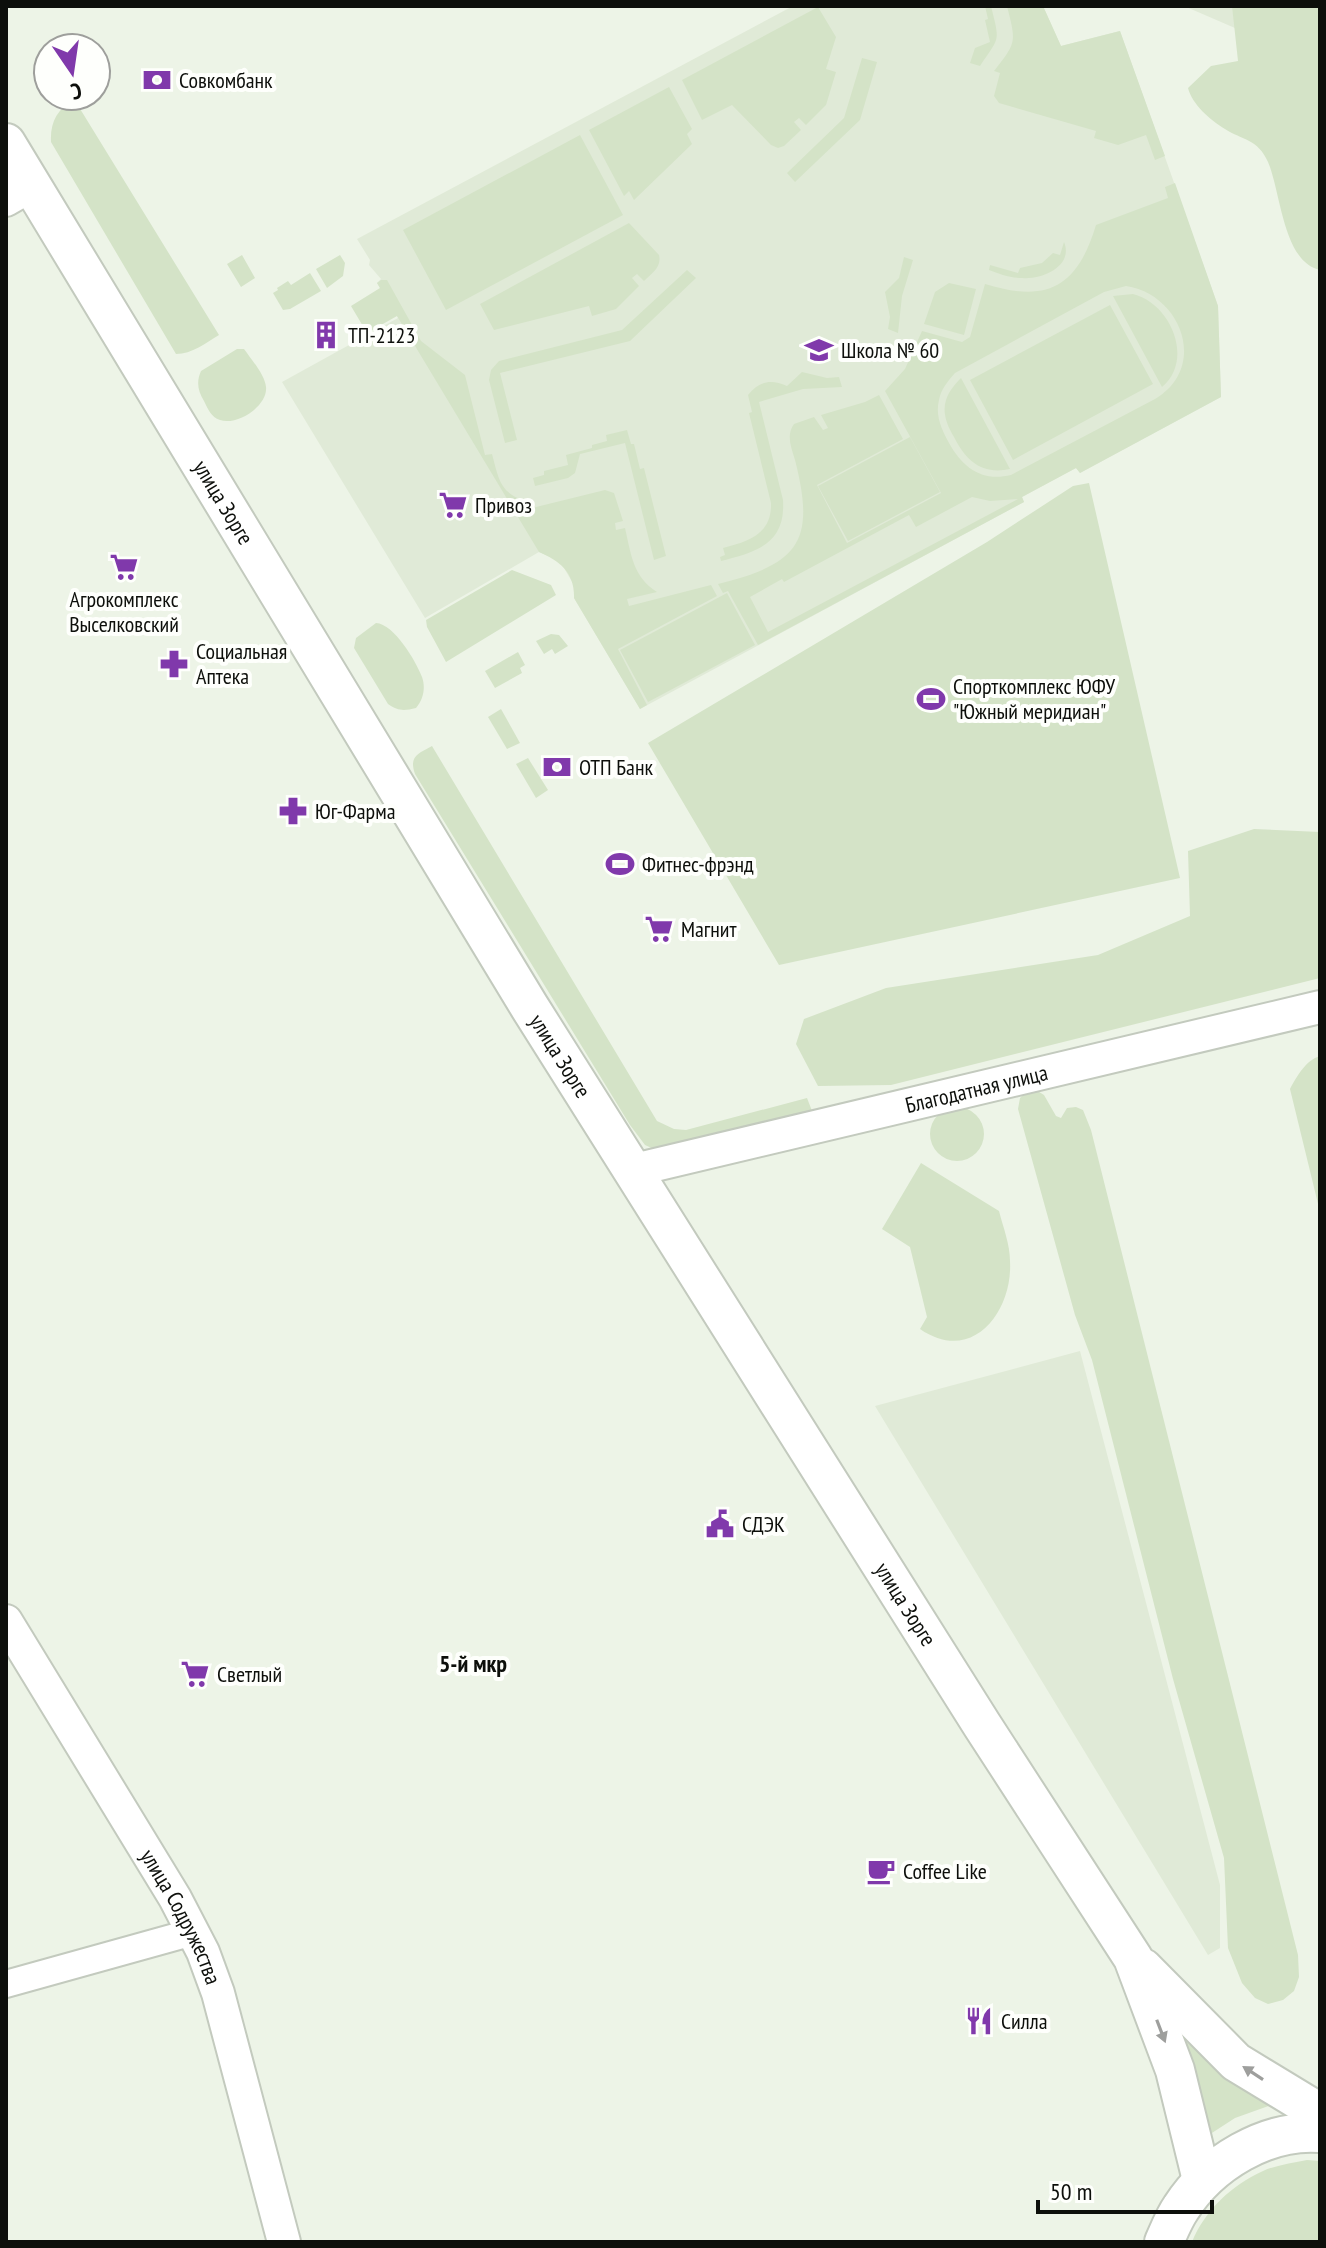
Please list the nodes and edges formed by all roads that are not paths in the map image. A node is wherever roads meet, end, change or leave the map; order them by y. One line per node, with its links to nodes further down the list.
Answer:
1 (13, 168): 3 (main road, улица Зорге)
2 (1320, 1007): 3 (street, Благодатная улица)
3 (634, 1170): 6 (main road, улица Зорге)
4 (6, 1621): 5 (street, улица Содружества)
5 (193, 1932): 7 (street); 11 (street, улица Содружества)
6 (1133, 1958): 8 (main road, улица Зорге, one-way to 6); 10 (main road, улица Зорге, one-way to 10)
7 (6, 1984)
8 (1320, 2113)
9 (1320, 2133): 10 (main road)
10 (1202, 2180): 12 (main road)
11 (284, 2242)
12 (1164, 2242)

